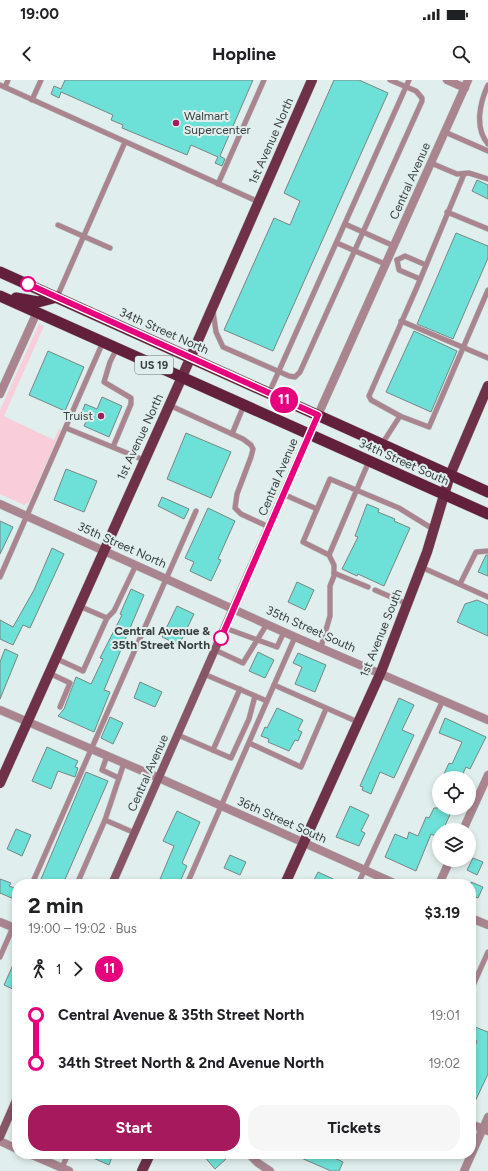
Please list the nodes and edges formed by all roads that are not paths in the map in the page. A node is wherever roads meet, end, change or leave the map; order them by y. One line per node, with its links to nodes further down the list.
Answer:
1 (8, 80): 10 (lane)
2 (41, 80): 13 (lane)
3 (264, 80): 21 (lane)
4 (312, 80): 22 (main road, 1st Avenue North)
5 (390, 80): 11 (lane)
6 (409, 80): 11 (lane)
7 (447, 80): 12 (street)
8 (468, 80): 12 (street, Central Avenue)
9 (488, 84): 16 (lane)
10 (2, 86): 13 (lane)
11 (406, 86): 24 (lane); 27 (lane)
12 (465, 88): 14 (street, Central Avenue)
13 (32, 100): 15 (lane)
14 (445, 132): 17 (lane); 18 (street, Central Avenue)
15 (125, 142): 21 (lane); 28 (lane)
16 (488, 144)
17 (488, 151)
18 (431, 163): 19 (lane); 30 (street, Central Avenue)
19 (464, 174): 20 (lane); 23 (lane)
20 (488, 179)
21 (218, 184): 22 (lane)
22 (259, 202): 41 (main road, 1st Avenue North)
23 (447, 212): 26 (lane); 35 (lane)
24 (345, 224): 27 (lane); 29 (lane)
25 (58, 225): 28 (lane)
26 (488, 229)
27 (362, 232): 30 (lane); 32 (lane)
28 (84, 237): 31 (lane); 40 (lane)
29 (337, 242): 32 (lane); 49 (lane)
30 (394, 246): 34 (street, Central Avenue)
31 (110, 248)
32 (354, 250): 34 (lane); 49 (lane)
33 (397, 260): 34 (lane); 35 (lane); 37 (lane)
34 (387, 261): 56 (street, Central Avenue)
35 (426, 264): 37 (lane)
36 (0, 272): 40 (highway, 34th Street North / US 19)
37 (420, 279): 43 (lane)
38 (488, 290): 45 (lane)
39 (0, 295): 40 (highway); 42 (highway, US 19)
40 (57, 297): 47 (highway, 34th Street North / US 19)
41 (212, 308): 47 (main road, 1st Avenue North); 49 (lane)
42 (37, 312): 44 (highway, US 19); 53 (street)
43 (401, 322): 45 (lane); 57 (lane)
44 (103, 342): 46 (highway, US 19); 58 (lane)
45 (465, 347): 48 (lane); 57 (lane)
46 (117, 348): 50 (highway, US 19); 62 (lane)
47 (191, 357): 50 (main road, 1st Avenue North); 52 (highway, 34th Street North / US 19)
48 (488, 358)
49 (280, 372): 52 (lane)
50 (182, 377): 54 (main road, 1st Avenue North); 55 (highway, US 19)
51 (488, 386): 65 (main road, 1st Avenue South)
52 (270, 393): 56 (highway, 34th Street North / US 19)
53 (0, 394)
54 (169, 405): 59 (lane); 63 (main road, 1st Avenue North)
55 (244, 405): 59 (lane); 60 (highway, US 19)
56 (318, 415): 60 (main road, Central Avenue); 61 (highway, 34th Street South / US 19)
57 (400, 416): 61 (lane)
58 (66, 428): 62 (lane); 74 (lane)
59 (232, 434): 75 (lane)
60 (309, 434): 64 (highway, 34th Street South / US 19); 68 (main road, Central Avenue)
61 (382, 444): 65 (highway, 34th Street South / US 19)
62 (113, 447): 63 (lane)
63 (144, 460): 77 (main road, 1st Avenue North)
64 (369, 461): 66 (lane); 69 (highway, 34th Street South / US 19)
65 (450, 475): 67 (highway, 34th Street South / US 19); 69 (main road, 1st Avenue South)
66 (357, 490): 71 (lane); 76 (lane); 79 (lane)
67 (488, 492)
68 (283, 494): 71 (lane); 75 (main road, Central Avenue)
69 (443, 495): 73 (highway, 34th Street South / US 19); 76 (main road, 1st Avenue South)
70 (0, 504): 74 (street, 35th Street North)
71 (317, 509): 79 (lane)
72 (196, 511): 84 (lane)
73 (488, 514)
74 (27, 516): 77 (street, 35th Street North); 83 (lane)
75 (269, 527): 91 (main road, Central Avenue)
76 (433, 529): 81 (main road, 1st Avenue South)
77 (103, 550): 80 (street, 35th Street North); 90 (main road, 1st Avenue North)
78 (488, 551): 85 (lane)
79 (329, 554): 82 (lane)
80 (136, 564): 84 (street, 35th Street North); 92 (lane)
81 (421, 567): 85 (lane); 89 (main road, 1st Avenue South)
82 (334, 573): 86 (lane); 98 (lane)
83 (0, 577)
84 (167, 578): 91 (street, 35th Street North); 117 (lane)
85 (460, 584): 88 (lane)
86 (368, 587)
87 (375, 590): 89 (lane)
88 (488, 597)
89 (408, 604): 101 (main road, 1st Avenue South)
90 (78, 606): 92 (lane); 100 (main road, 1st Avenue North)
91 (234, 608): 93 (street, 35th Street South); 94 (main road, Central Avenue)
92 (107, 618): 100 (lane)
93 (267, 624): 95 (street, 35th Street South); 97 (lane)
94 (225, 628): 97 (lane); 99 (main road, Central Avenue)
95 (284, 632): 96 (street, 35th Street South); 97 (lane)
96 (295, 637): 98 (street, 35th Street South); 104 (lane)
97 (257, 640): 99 (lane)
98 (321, 647): 101 (street, 35th Street South)
99 (215, 650): 103 (main road, Central Avenue)
100 (55, 658): 102 (main road, 1st Avenue North)
101 (380, 672): 107 (street, 35th Street South); 114 (main road, 1st Avenue South)
102 (49, 673): 109 (lane); 113 (main road, 1st Avenue North)
103 (204, 674): 105 (lane); 115 (main road, Central Avenue)
104 (274, 685): 108 (lane); 110 (lane)
105 (240, 689): 106 (lane); 118 (lane)
106 (255, 696): 108 (lane); 118 (lane)
107 (442, 700): 112 (street, 35th Street South); 131 (lane)
108 (267, 701): 116 (lane)
109 (60, 707)
110 (326, 709): 114 (lane); 116 (lane)
111 (0, 710): 113 (street, 36th Street South)
112 (488, 720)
113 (27, 722): 117 (street, 36th Street South); 124 (main road, 1st Avenue North)
114 (358, 722): 129 (main road, 1st Avenue South)
115 (178, 734): 118 (lane); 123 (main road, Central Avenue)
116 (249, 743): 125 (lane)
117 (92, 750): 119 (street, 36th Street South); 132 (lane)
118 (213, 750)
119 (107, 756): 120 (street, 36th Street South); 122 (lane)
120 (124, 763): 122 (lane); 123 (street, 36th Street South)
121 (488, 775): 127 (street)
122 (119, 778): 126 (lane)
123 (159, 778): 125 (street, 36th Street South); 128 (main road, Central Avenue)
124 (0, 783)
125 (222, 806): 129 (street, 36th Street South); 135 (lane)
126 (105, 820): 128 (lane); 133 (lane)
127 (466, 823)
128 (135, 833): 134 (main road, Central Avenue)
129 (304, 843): 131 (street, 36th Street South); 136 (main road, 1st Avenue South)
130 (447, 867): 139 (street)
131 (364, 870): 137 (lane); 138 (street, 36th Street South)
132 (34, 879)
133 (79, 879)
134 (114, 879)
135 (189, 879)
136 (287, 879)
137 (360, 879)
138 (385, 879)
139 (441, 879)
140 (476, 920): 142 (street)
141 (0, 922): 143 (street)
142 (488, 925)
143 (12, 927)
144 (12, 934): 146 (lane)
145 (488, 952): 147 (lane)
146 (0, 957)
147 (476, 979)
148 (12, 1109): 151 (main road)
149 (488, 1117): 150 (street)
150 (485, 1130): 154 (street)
151 (0, 1137)
152 (0, 1141): 153 (street)
153 (12, 1147)
154 (476, 1148)
155 (41, 1159): 160 (street)
156 (67, 1159): 160 (lane)
157 (148, 1159): 161 (main road)
158 (254, 1159): 162 (street)
159 (470, 1159): 163 (street)
160 (64, 1170)
161 (142, 1171)
162 (270, 1171)
163 (464, 1171)

